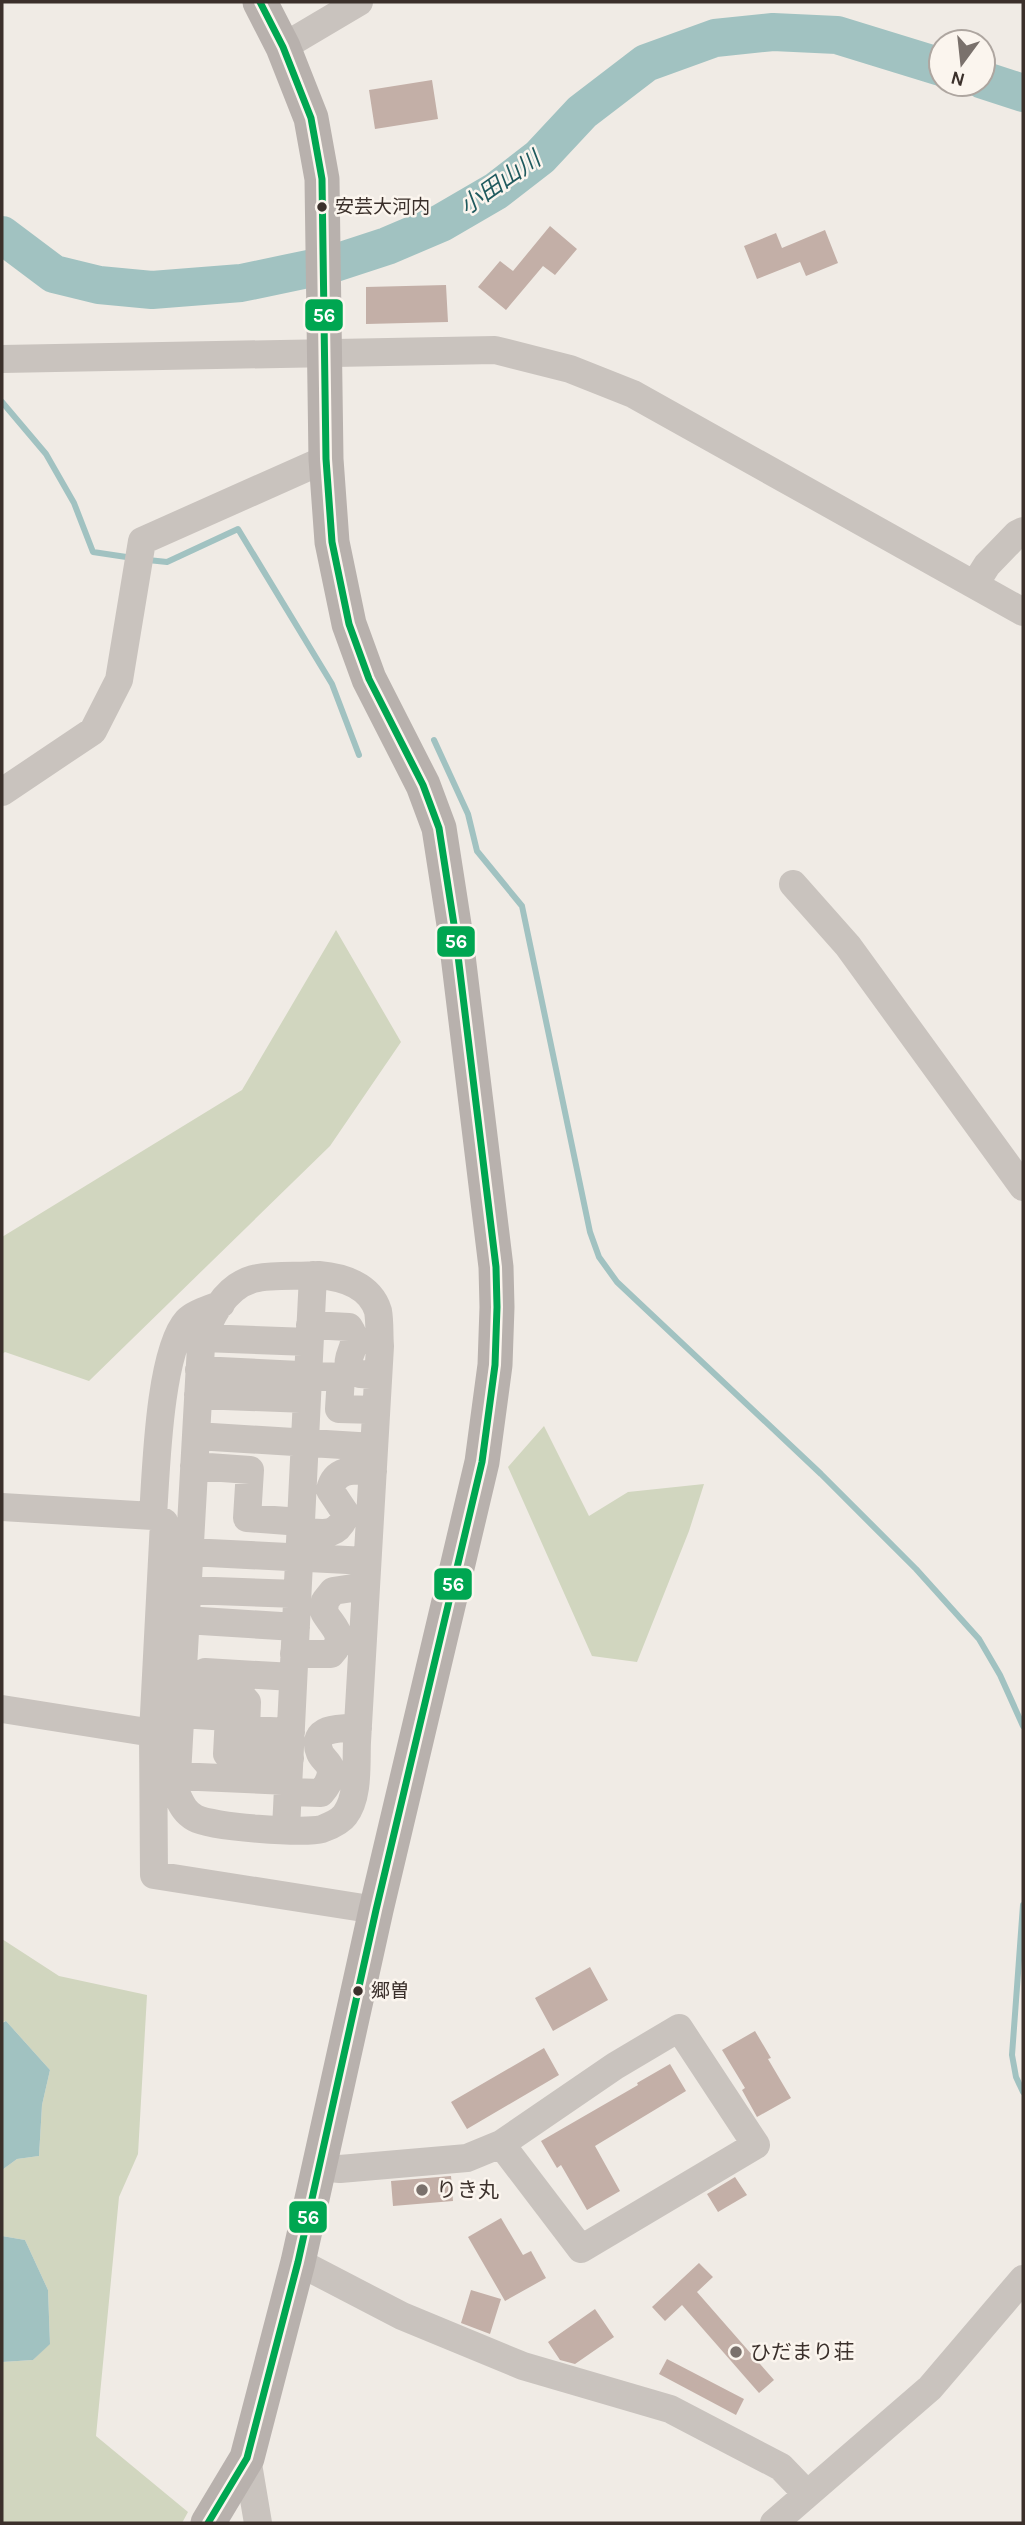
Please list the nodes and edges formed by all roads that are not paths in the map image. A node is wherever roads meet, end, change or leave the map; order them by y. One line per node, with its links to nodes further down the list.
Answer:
1 (260, 2): 3 (main road)
2 (359, 2): 3 (street)
3 (284, 47): 4 (main road)
4 (326, 355): 5 (street); 6 (main road); 8 (street)
5 (2, 359)
6 (326, 459): 10 (street); 41 (main road)
7 (1023, 531): 8 (street)
8 (975, 584): 9 (street)
9 (1023, 612)
10 (2, 792)
11 (793, 884): 12 (street)
12 (1023, 1186)
13 (313, 1275): 14 (street); 15 (street); 17 (street)
14 (221, 1304): 16 (street); 26 (street)
15 (310, 1334): 16 (street); 17 (street); 19 (street)
16 (203, 1338): 18 (street)
17 (378, 1375): 20 (street)
18 (199, 1382): 19 (street); 21 (street)
19 (307, 1387): 20 (street); 22 (street)
20 (376, 1410): 23 (street)
21 (195, 1436): 22 (street); 24 (street)
22 (304, 1443): 23 (street); 27 (street)
23 (373, 1459): 27 (street); 29 (street)
24 (194, 1466): 27 (street); 28 (street)
25 (2, 1507): 26 (street)
26 (153, 1516): 37 (street)
27 (300, 1537): 28 (street); 29 (street); 31 (street)
28 (189, 1552): 30 (street)
29 (367, 1574): 33 (street); 36 (street)
30 (187, 1590): 31 (street); 32 (street)
31 (297, 1594): 33 (street)
32 (185, 1620): 33 (street); 34 (street)
33 (295, 1653): 34 (street); 38 (street)
34 (181, 1691): 38 (street); 39 (street)
35 (2, 1709): 37 (street)
36 (358, 1728): 38 (street); 40 (street)
37 (153, 1733): 41 (street)
38 (289, 1766): 39 (street); 40 (street)
39 (176, 1776): 40 (street)
40 (286, 1829)
41 (376, 1910): 43 (main road)
42 (501, 2144): 42 (street); 43 (street)
43 (318, 2167): 44 (main road)
44 (298, 2262): 46 (main road); 47 (street)
45 (1023, 2279): 47 (street)
46 (247, 2458): 48 (main road); 49 (street)
47 (807, 2494): 50 (street)
48 (208, 2523)
49 (258, 2523)
50 (774, 2523)

